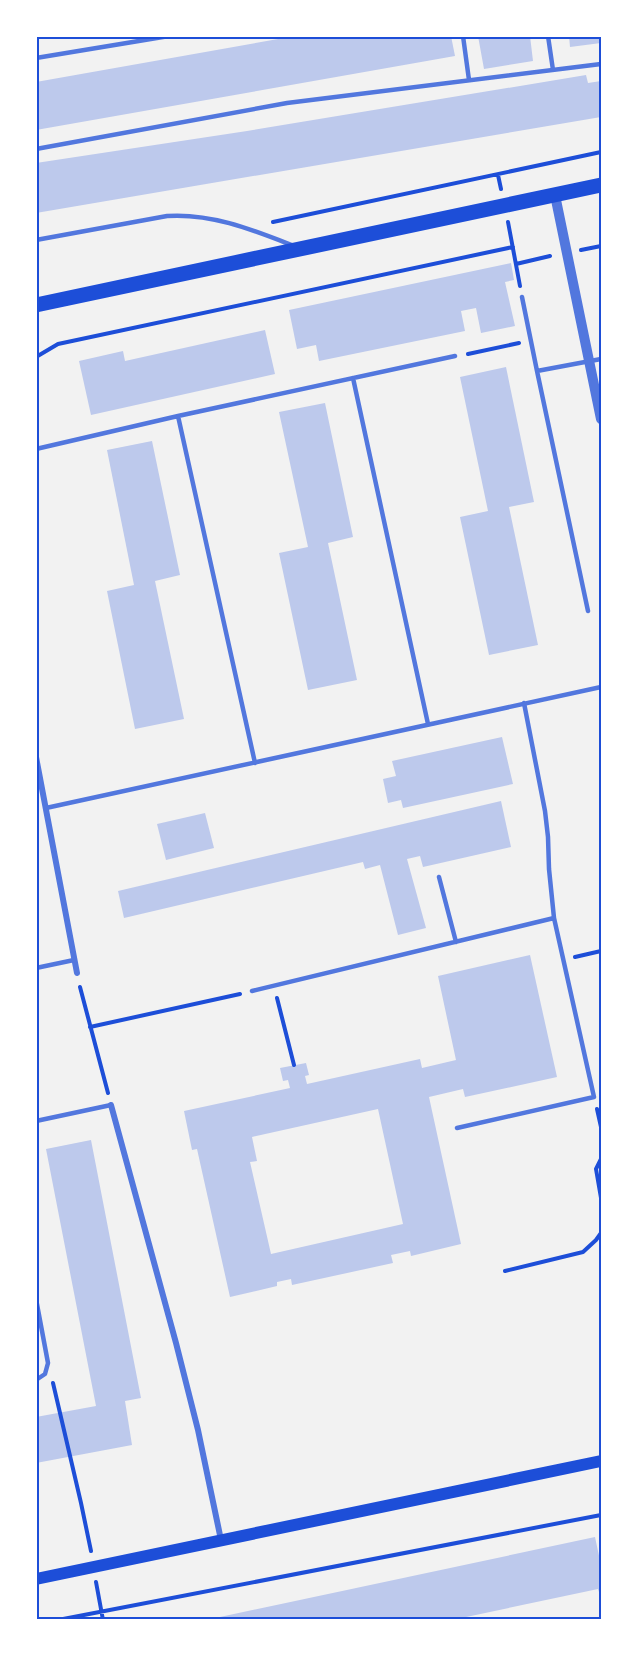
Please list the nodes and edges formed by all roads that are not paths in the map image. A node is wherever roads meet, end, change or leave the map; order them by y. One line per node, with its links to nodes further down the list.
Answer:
1 (169, 36): 4 (lane)
2 (463, 36): 7 (lane)
3 (548, 36): 6 (lane)
4 (36, 58)
5 (601, 64): 6 (lane)
6 (553, 70): 7 (lane)
7 (469, 80): 8 (lane)
8 (36, 149)
9 (601, 185): 10 (main road)
10 (555, 195): 12 (main road); 17 (street)
11 (36, 240): 12 (lane)
12 (302, 249): 14 (main road)
13 (522, 297): 18 (lane)
14 (36, 305)
15 (455, 356): 19 (lane)
16 (601, 359): 17 (lane)
17 (590, 361): 18 (lane); 21 (street)
18 (537, 371): 23 (lane)
19 (353, 378): 20 (lane); 26 (lane)
20 (178, 416): 22 (lane); 28 (lane)
21 (601, 418)
22 (36, 449)
23 (588, 611)
24 (601, 687): 25 (lane)
25 (524, 703): 26 (lane); 31 (lane)
26 (428, 724): 28 (lane)
27 (36, 757): 29 (street)
28 (255, 763): 29 (lane)
29 (45, 808): 33 (street)
30 (439, 877): 32 (lane)
31 (554, 918): 32 (lane); 39 (lane)
32 (456, 942): 36 (lane)
33 (74, 960): 34 (lane); 35 (street)
34 (36, 968)
35 (77, 973)
36 (252, 991)
37 (111, 1105): 38 (lane); 43 (street)
38 (36, 1121)
39 (457, 1128)
40 (36, 1299): 41 (lane)
41 (36, 1380)
42 (601, 1461): 43 (main road)
43 (221, 1541): 44 (main road)
44 (36, 1579)

